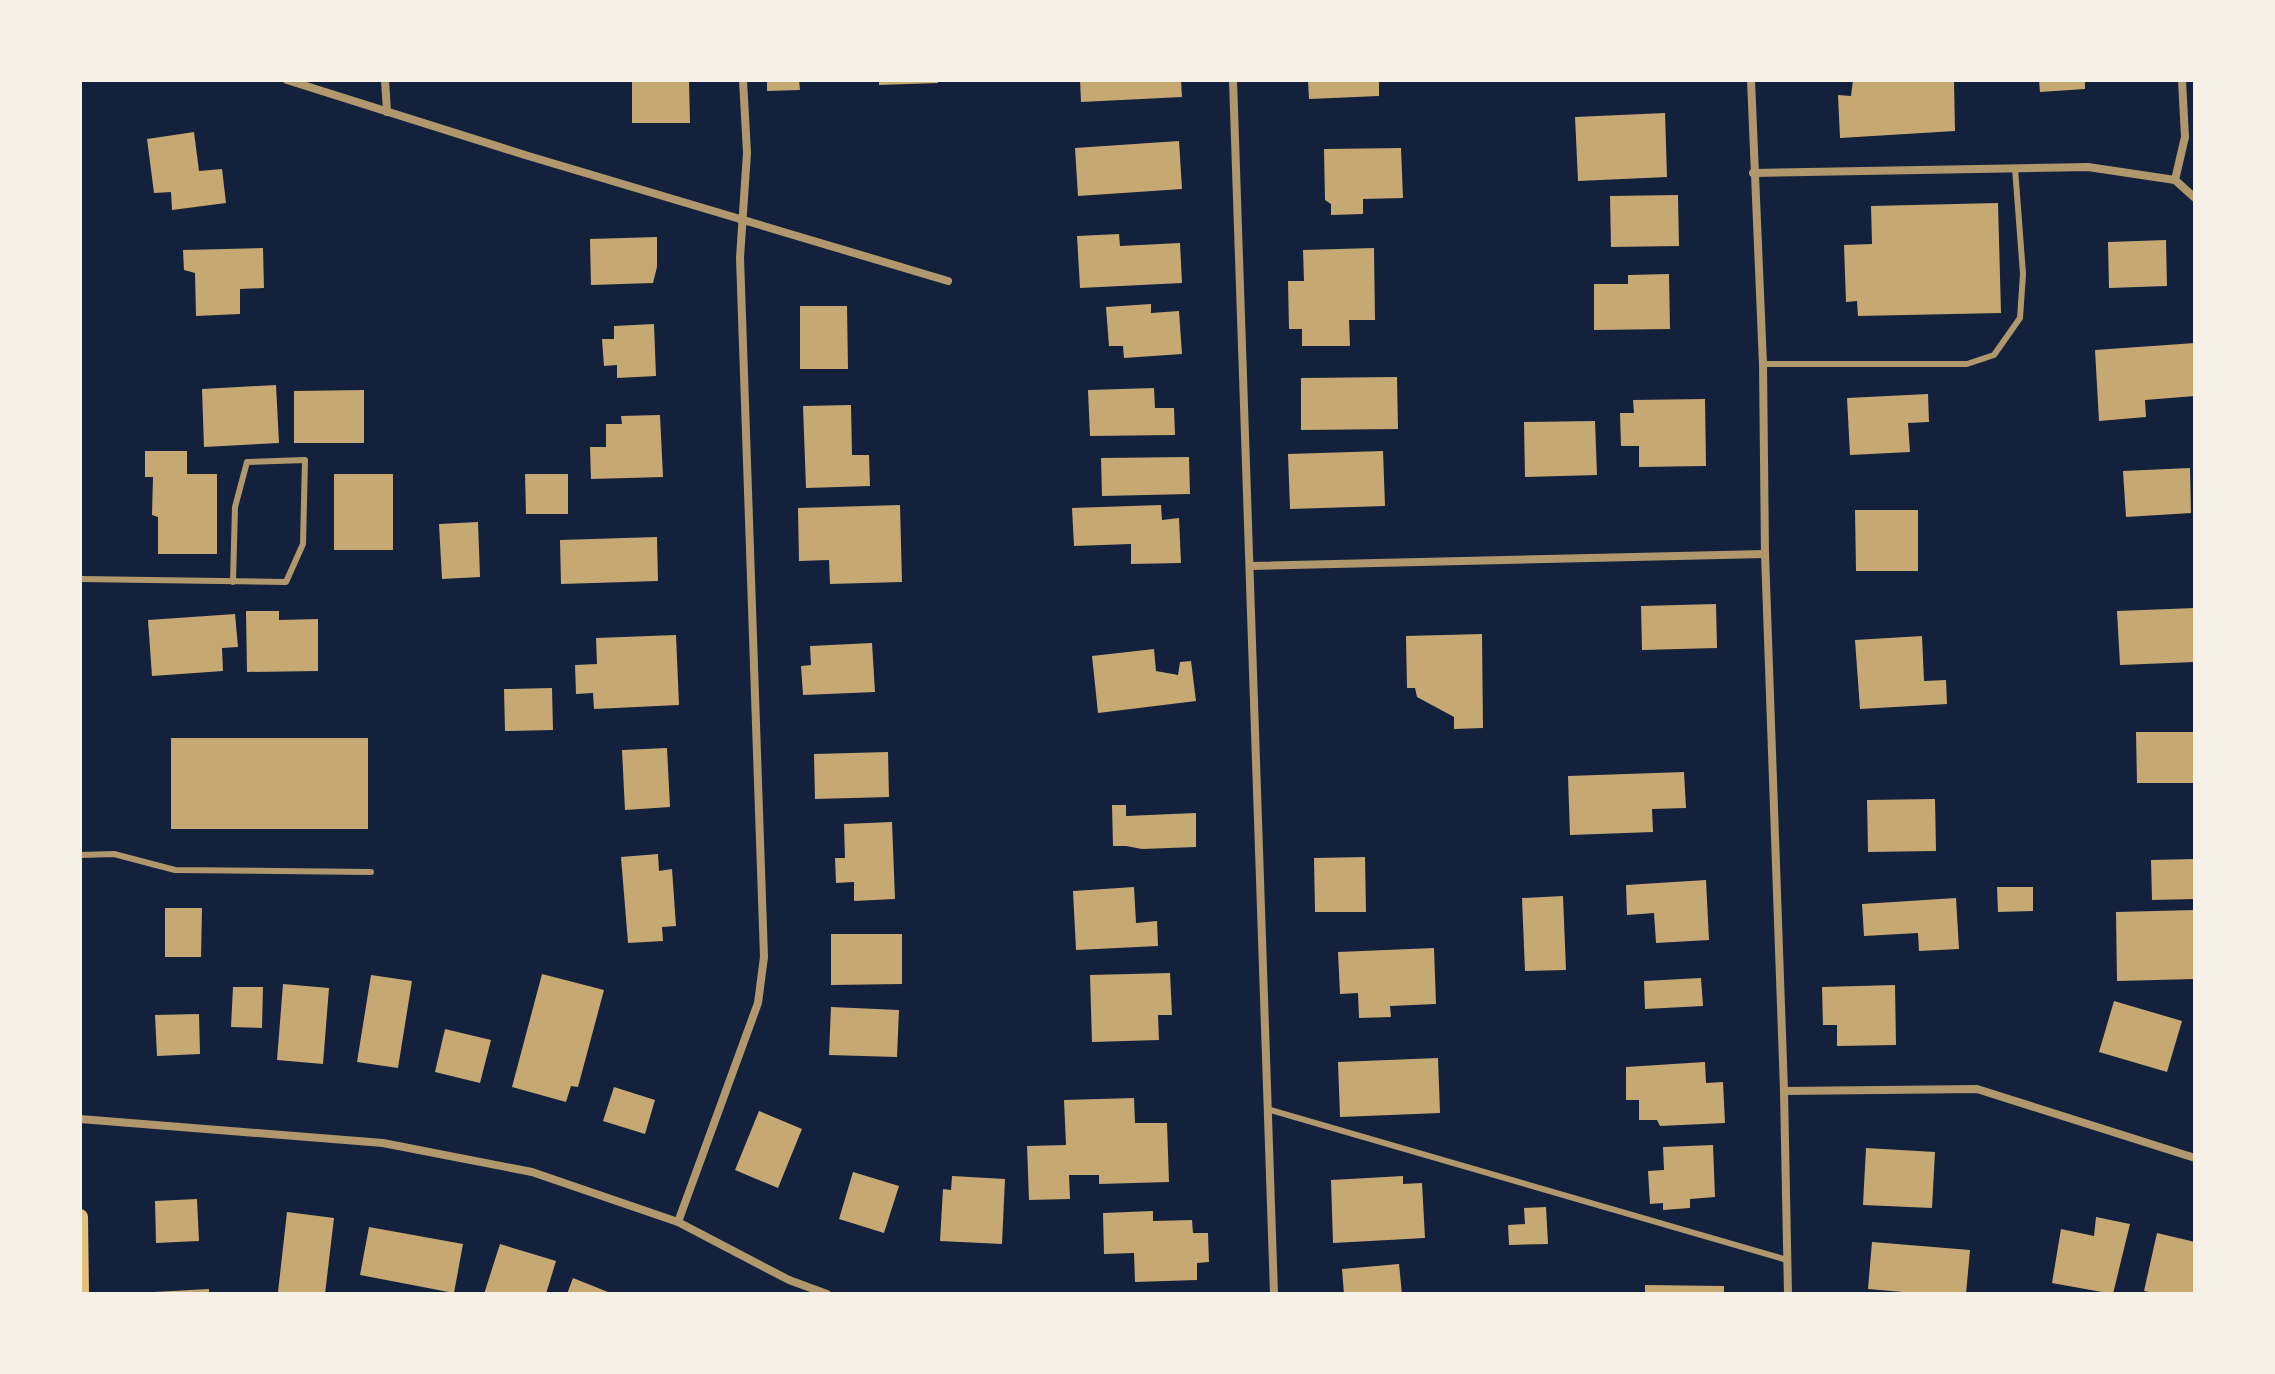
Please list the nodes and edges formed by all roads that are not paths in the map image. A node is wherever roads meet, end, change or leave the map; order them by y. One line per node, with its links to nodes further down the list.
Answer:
1 (287, 80): 7 (street)
2 (385, 80): 7 (street)
3 (743, 80): 12 (street)
4 (1233, 80): 16 (street)
5 (1751, 80): 9 (street)
6 (2182, 80): 10 (street)
7 (387, 112): 12 (street)
8 (2015, 168): 9 (street); 10 (street); 14 (lane)
9 (1753, 173): 14 (street)
10 (2175, 180): 11 (street)
11 (2195, 198)
12 (743, 218): 13 (street); 26 (street)
13 (948, 281)
14 (1763, 364): 15 (street)
15 (1765, 554): 16 (street); 21 (street)
16 (1250, 566): 22 (street)
17 (80, 579): 18 (lane)
18 (233, 582): 18 (lane)
19 (80, 855): 20 (lane)
20 (371, 872)
21 (1784, 1091): 24 (street); 27 (street)
22 (1267, 1109): 27 (lane); 30 (street)
23 (80, 1119): 26 (street)
24 (2195, 1158)
25 (80, 1217): 28 (main road)
26 (678, 1222): 29 (street)
27 (1787, 1260): 31 (street)
28 (81, 1294)
29 (827, 1294)
30 (1274, 1294)
31 (1788, 1294)

